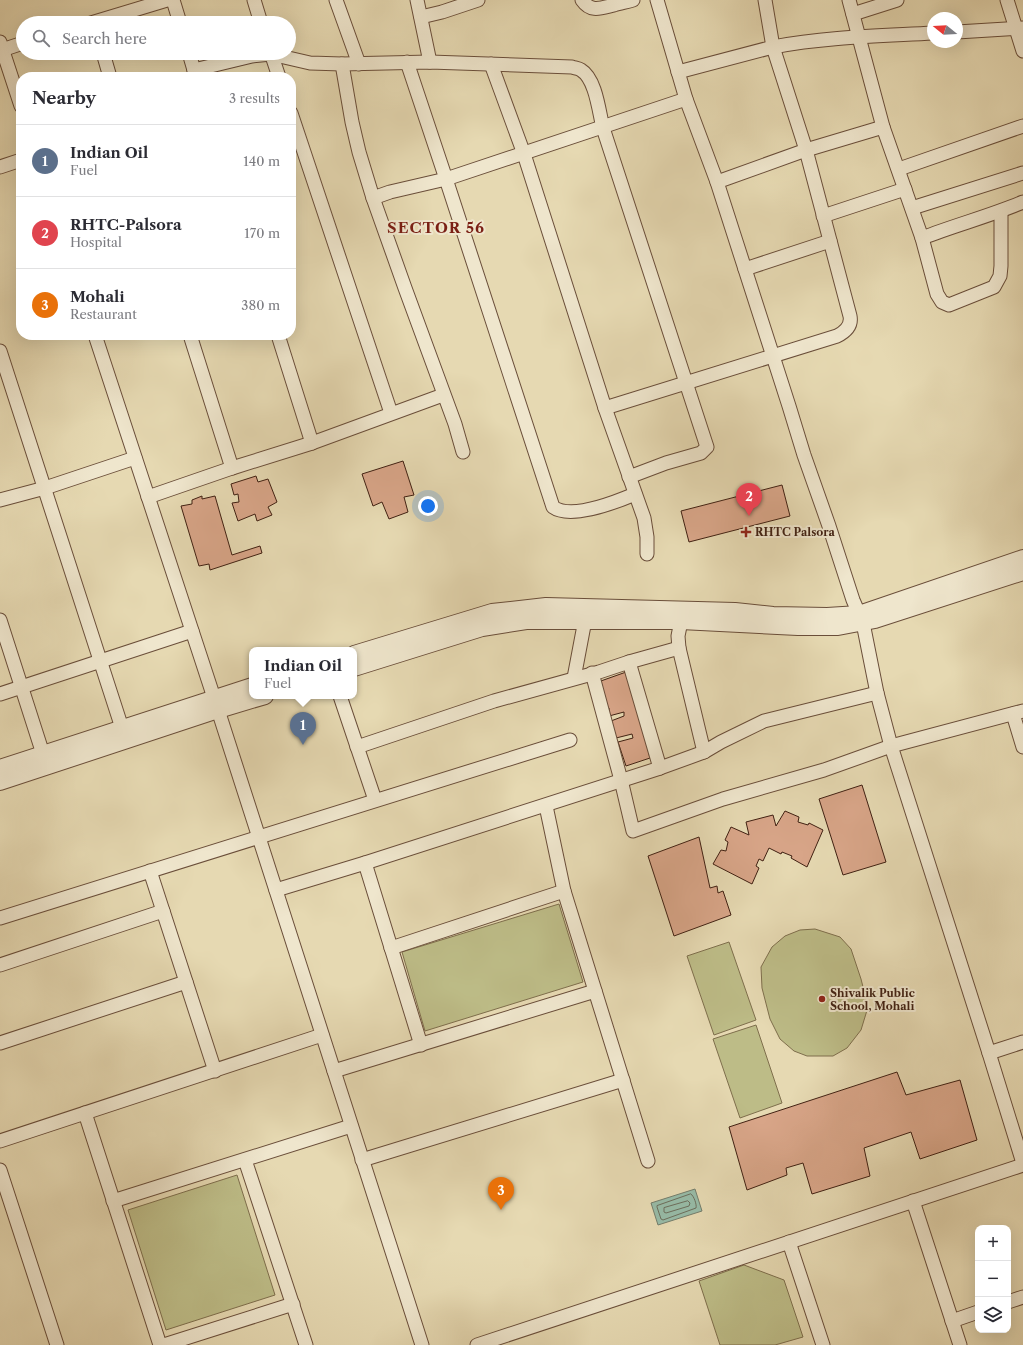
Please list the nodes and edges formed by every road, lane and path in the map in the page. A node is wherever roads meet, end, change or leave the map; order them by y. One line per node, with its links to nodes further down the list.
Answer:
1 (167, 0): 15 (street)
2 (173, 0): 16 (street)
3 (254, 0): 17 (street)
4 (336, 0): 35 (street)
5 (417, 0): 18 (street)
6 (478, 0): 18 (street)
7 (582, 0): 8 (street)
8 (633, 0)
9 (657, 0): 41 (street)
10 (765, 0): 24 (street)
11 (849, 0): 14 (street)
12 (897, 0): 14 (street)
13 (1007, 0): 19 (street)
14 (852, 14): 22 (street)
15 (116, 16)
16 (178, 16)
17 (259, 16)
18 (421, 17): 33 (street)
19 (1020, 28): 20 (street); 25 (street)
20 (963, 32)
21 (927, 33): 22 (street)
22 (858, 38): 24 (street); 44 (street)
23 (16, 47): 26 (street)
24 (773, 47): 41 (street); 48 (street)
25 (1023, 51)
26 (2, 54): 42 (street)
27 (105, 60): 37 (street)
28 (191, 60): 38 (street)
29 (239, 60): 39 (street)
30 (273, 60): 40 (street)
31 (293, 60): 34 (street)
32 (407, 62): 33 (street); 35 (street); 54 (street)
33 (430, 62): 36 (street)
34 (342, 64): 35 (street); 57 (street)
35 (359, 64)
36 (491, 64): 47 (street); 49 (street)
37 (109, 72)
38 (194, 72)
39 (201, 72)
40 (277, 72)
41 (678, 72): 43 (street)
42 (16, 92)
43 (686, 99): 47 (street); 55 (street)
44 (883, 126): 48 (street); 52 (street)
45 (1023, 126): 52 (street)
46 (296, 128): 73 (street)
47 (602, 128): 49 (street); 70 (street)
48 (806, 150): 55 (street); 61 (street)
49 (524, 154): 54 (street); 72 (street)
50 (16, 162): 51 (street)
51 (0, 167)
52 (899, 169): 56 (street)
53 (1023, 173): 59 (street)
54 (446, 179): 57 (street); 80 (street)
55 (717, 182): 64 (street)
56 (906, 189): 59 (street); 61 (street)
57 (373, 198): 71 (street)
58 (1023, 202): 60 (street)
59 (912, 208): 62 (street)
60 (1001, 211): 62 (street); 62 (street)
61 (823, 216): 63 (street)
62 (922, 238)
63 (830, 242): 64 (street); 69 (street)
64 (745, 269): 69 (street)
65 (97, 340): 76 (street)
66 (192, 340): 77 (street)
67 (280, 340): 74 (street)
68 (0, 351): 79 (street)
69 (772, 355): 70 (street); 87 (street)
70 (686, 383): 72 (street); 78 (street)
71 (443, 395): 73 (street); 75 (street)
72 (605, 408): 78 (street)
73 (391, 413): 74 (street)
74 (312, 443): 77 (street)
75 (463, 452)
76 (135, 458): 79 (street); 81 (street)
77 (232, 468): 81 (street)
78 (629, 477): 80 (street)
79 (45, 488): 82 (street); 93 (street)
80 (635, 494): 83 (street)
81 (148, 497): 90 (street)
82 (0, 500)
83 (647, 554)
84 (1023, 558): 87 (street)
85 (1023, 572): 87 (street)
86 (681, 615): 87 (street); 89 (street); 91 (street); 92 (street)
87 (861, 618): 100 (street)
88 (0, 620): 98 (street)
89 (586, 620): 95 (street); 97 (street)
90 (192, 631): 93 (street); 104 (street)
91 (679, 648): 94 (street); 111 (street)
92 (357, 653)
93 (101, 661): 98 (street); 106 (street)
94 (628, 662): 96 (street); 114 (street)
95 (357, 667)
96 (592, 673): 97 (street); 115 (street)
97 (574, 678): 109 (street)
98 (22, 686): 101 (street); 112 (street)
99 (249, 688): 104 (street)
100 (877, 693): 108 (street); 111 (street)
101 (0, 694)
102 (249, 699): 104 (street)
103 (341, 699): 109 (street)
104 (216, 704): 106 (street); 116 (street); 119 (street)
105 (1018, 713): 108 (street); 110 (street)
106 (122, 728): 112 (street)
107 (570, 740): 117 (street)
108 (891, 746): 115 (street); 134 (street)
109 (357, 747): 117 (street)
110 (1023, 747)
111 (704, 752): 114 (street)
112 (43, 754): 113 (street)
113 (0, 768)
114 (660, 768): 115 (street)
115 (621, 780): 118 (street)
116 (0, 782)
117 (375, 800): 119 (street)
118 (546, 806): 120 (street); 123 (street)
119 (259, 836): 121 (street); 122 (street)
120 (365, 863): 122 (street); 126 (street)
121 (150, 871): 124 (street); 125 (street)
122 (276, 890): 130 (street)
123 (564, 891): 126 (street); 129 (street)
124 (163, 911): 127 (street); 128 (street)
125 (0, 918)
126 (391, 948): 133 (street)
127 (0, 965)
128 (186, 982): 132 (street); 135 (street)
129 (595, 991): 133 (street); 137 (street)
130 (322, 1035): 135 (street); 136 (street)
131 (1023, 1042): 134 (street)
132 (0, 1043)
133 (421, 1045): 136 (street)
134 (989, 1053): 144 (street)
135 (215, 1071): 138 (street)
136 (334, 1071): 139 (street)
137 (623, 1080): 142 (street); 143 (street)
138 (85, 1113): 140 (street); 146 (street)
139 (351, 1126): 141 (street); 142 (street)
140 (0, 1141)
141 (245, 1160): 146 (street); 151 (street)
142 (362, 1160): 159 (street)
143 (648, 1161)
144 (1023, 1164): 147 (street)
145 (0, 1170): 155 (street)
146 (114, 1201): 156 (street)
147 (913, 1202): 148 (street); 153 (street)
148 (789, 1242): 154 (street); 160 (street)
149 (1023, 1297): 150 (street)
150 (1011, 1301)
151 (293, 1304): 157 (street); 158 (street)
152 (975, 1313): 153 (street)
153 (952, 1321): 161 (street)
154 (820, 1344)
155 (57, 1345)
156 (160, 1345)
157 (164, 1345)
158 (306, 1345)
159 (422, 1345)
160 (477, 1345)
161 (960, 1345)

